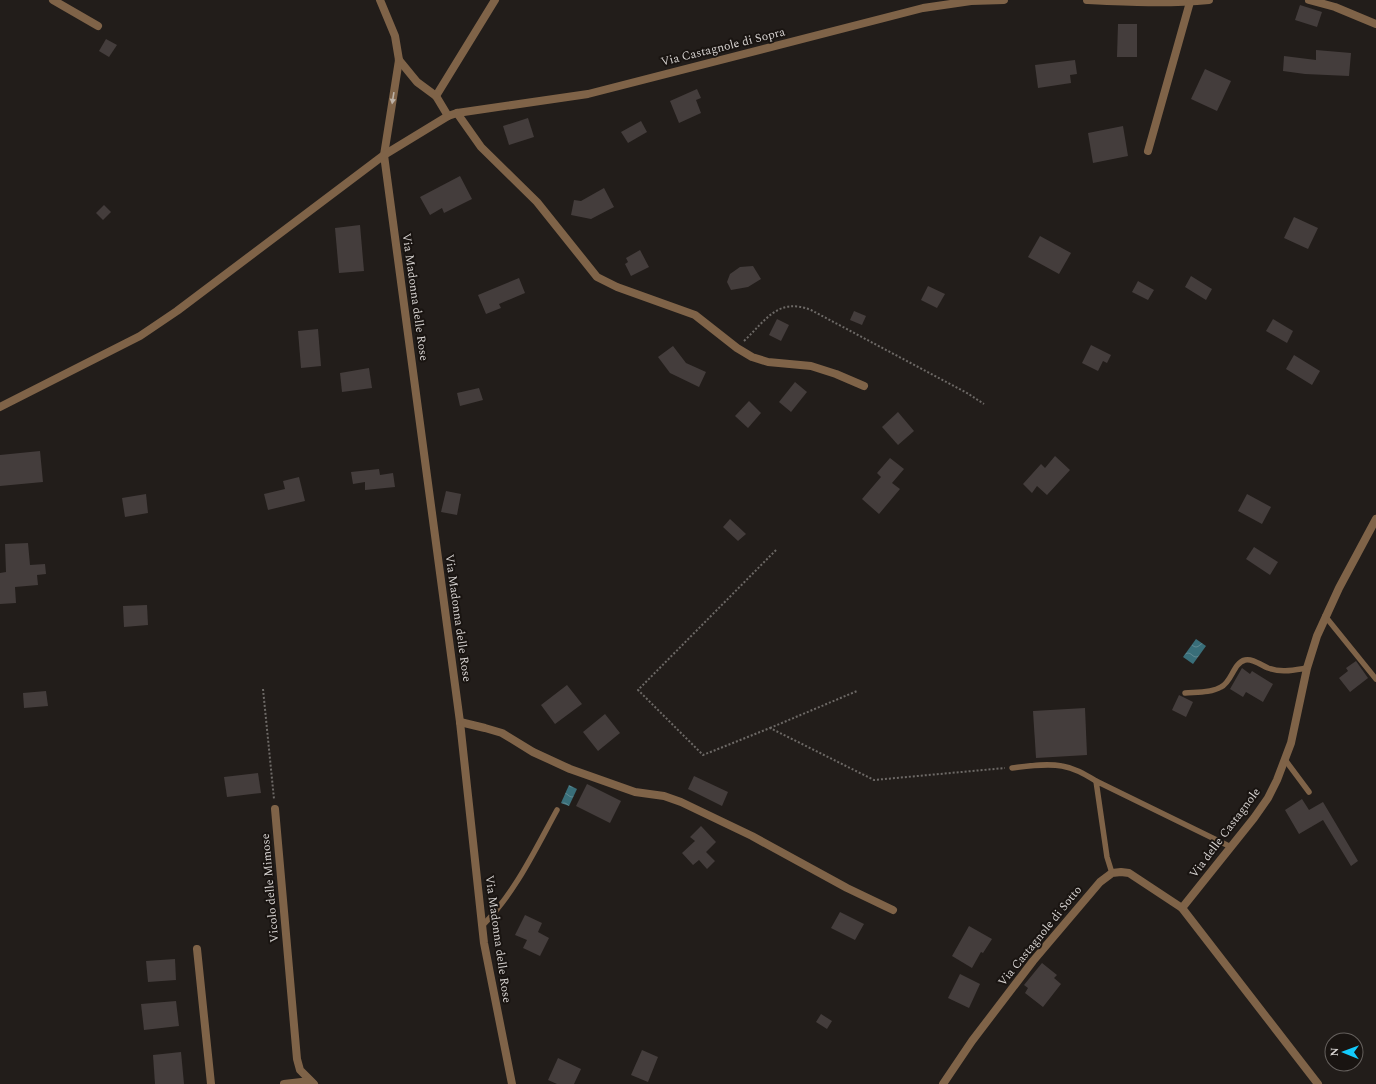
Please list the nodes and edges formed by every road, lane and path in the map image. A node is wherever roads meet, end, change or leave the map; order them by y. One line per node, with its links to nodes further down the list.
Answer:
1 (53, 0): 10 (street)
2 (380, 0): 11 (street)
3 (495, 0): 12 (street)
4 (1004, 0): 13 (street, Via Castagnole di Sopra)
5 (1087, 0): 8 (street)
6 (1209, 0): 8 (street)
7 (1309, 0): 9 (street)
8 (1190, 2): 15 (street)
9 (1376, 24)
10 (98, 26)
11 (399, 60): 12 (street); 16 (street, Via Madonna delle Rose, one-way to 16)
12 (436, 96): 14 (street)
13 (457, 113): 14 (street, Via Castagnole di Sopra); 17 (street)
14 (448, 116): 16 (street, Via Castagnole di Sopra)
15 (1148, 151)
16 (384, 155): 20 (street, Via Castagnole di Sopra); 29 (street, Via Madonna delle Rose)
17 (738, 348): 18 (street); 19 (path)
18 (864, 386)
19 (984, 404)
20 (0, 407)
21 (1376, 519): 23 (street, Via delle Castagnole)
22 (776, 550): 30 (path)
23 (1325, 616): 24 (street, Via delle Castagnole); 25 (lane)
24 (1307, 668): 28 (lane); 31 (street, Via delle Castagnole)
25 (1376, 679)
26 (263, 690): 35 (path)
27 (857, 692): 30 (path)
28 (1185, 693)
29 (460, 722): 40 (street); 41 (street, Via Madonna delle Rose)
30 (770, 728): 32 (path)
31 (1286, 760): 34 (lane); 37 (street, Via delle Castagnole)
32 (1012, 768): 33 (lane)
33 (1096, 781): 37 (lane); 38 (lane)
34 (1309, 792)
35 (274, 809): 43 (street, Vicolo delle Mimose)
36 (557, 810): 41 (lane)
37 (1231, 847): 39 (street, Via delle Castagnole)
38 (1112, 873): 39 (street); 47 (street, Via Castagnole di Sotto)
39 (1182, 908): 48 (street)
40 (893, 910)
41 (482, 926): 46 (street, Via Madonna delle Rose)
42 (197, 950): 44 (street)
43 (312, 1083): 45 (street, Vicolo delle Mimose)
44 (211, 1084)
45 (284, 1084)
46 (512, 1084)
47 (943, 1084)
48 (1318, 1084)

